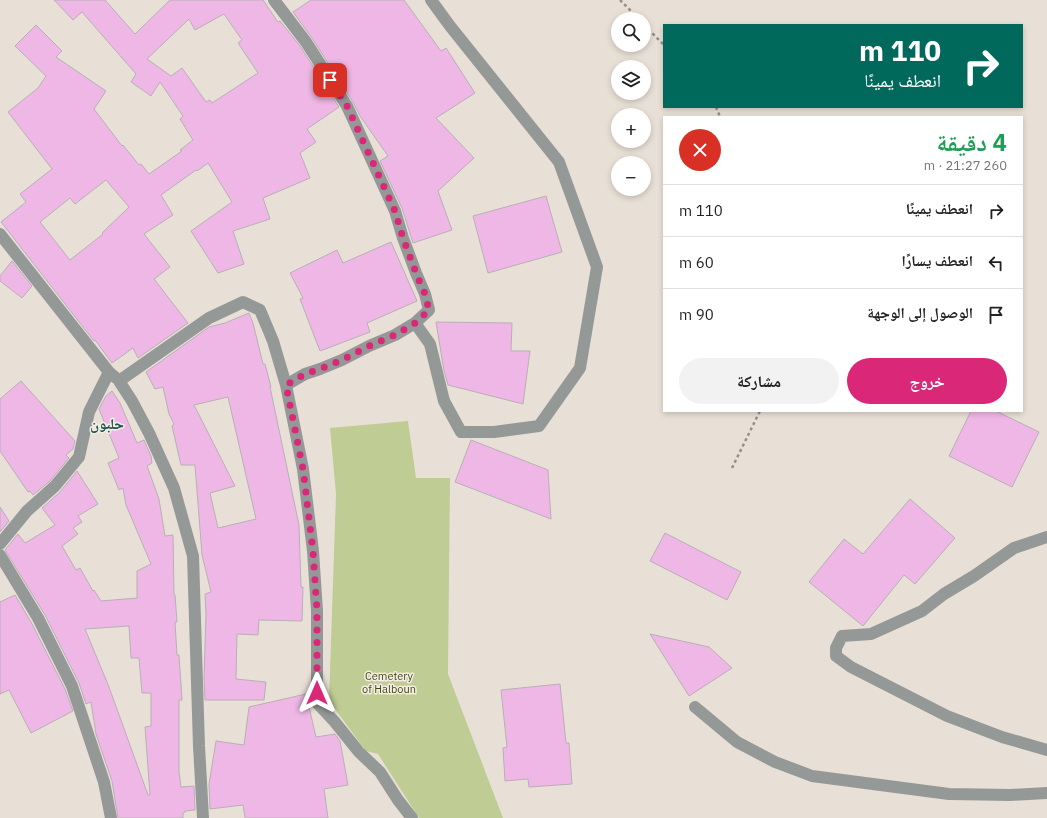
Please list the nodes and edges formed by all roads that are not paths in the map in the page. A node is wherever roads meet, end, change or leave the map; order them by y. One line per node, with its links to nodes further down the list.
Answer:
1 (274, 0): 4 (street)
2 (431, 0): 4 (street)
3 (0, 234): 5 (street)
4 (415, 323): 7 (street)
5 (109, 372): 6 (street); 9 (street)
6 (120, 381): 7 (street); 15 (street)
7 (286, 385): 16 (street)
8 (1047, 537): 12 (street)
9 (0, 544)
10 (0, 555): 14 (street)
11 (695, 707): 13 (street)
12 (1047, 750)
13 (1047, 793)
14 (111, 818)
15 (203, 818)
16 (412, 818)

